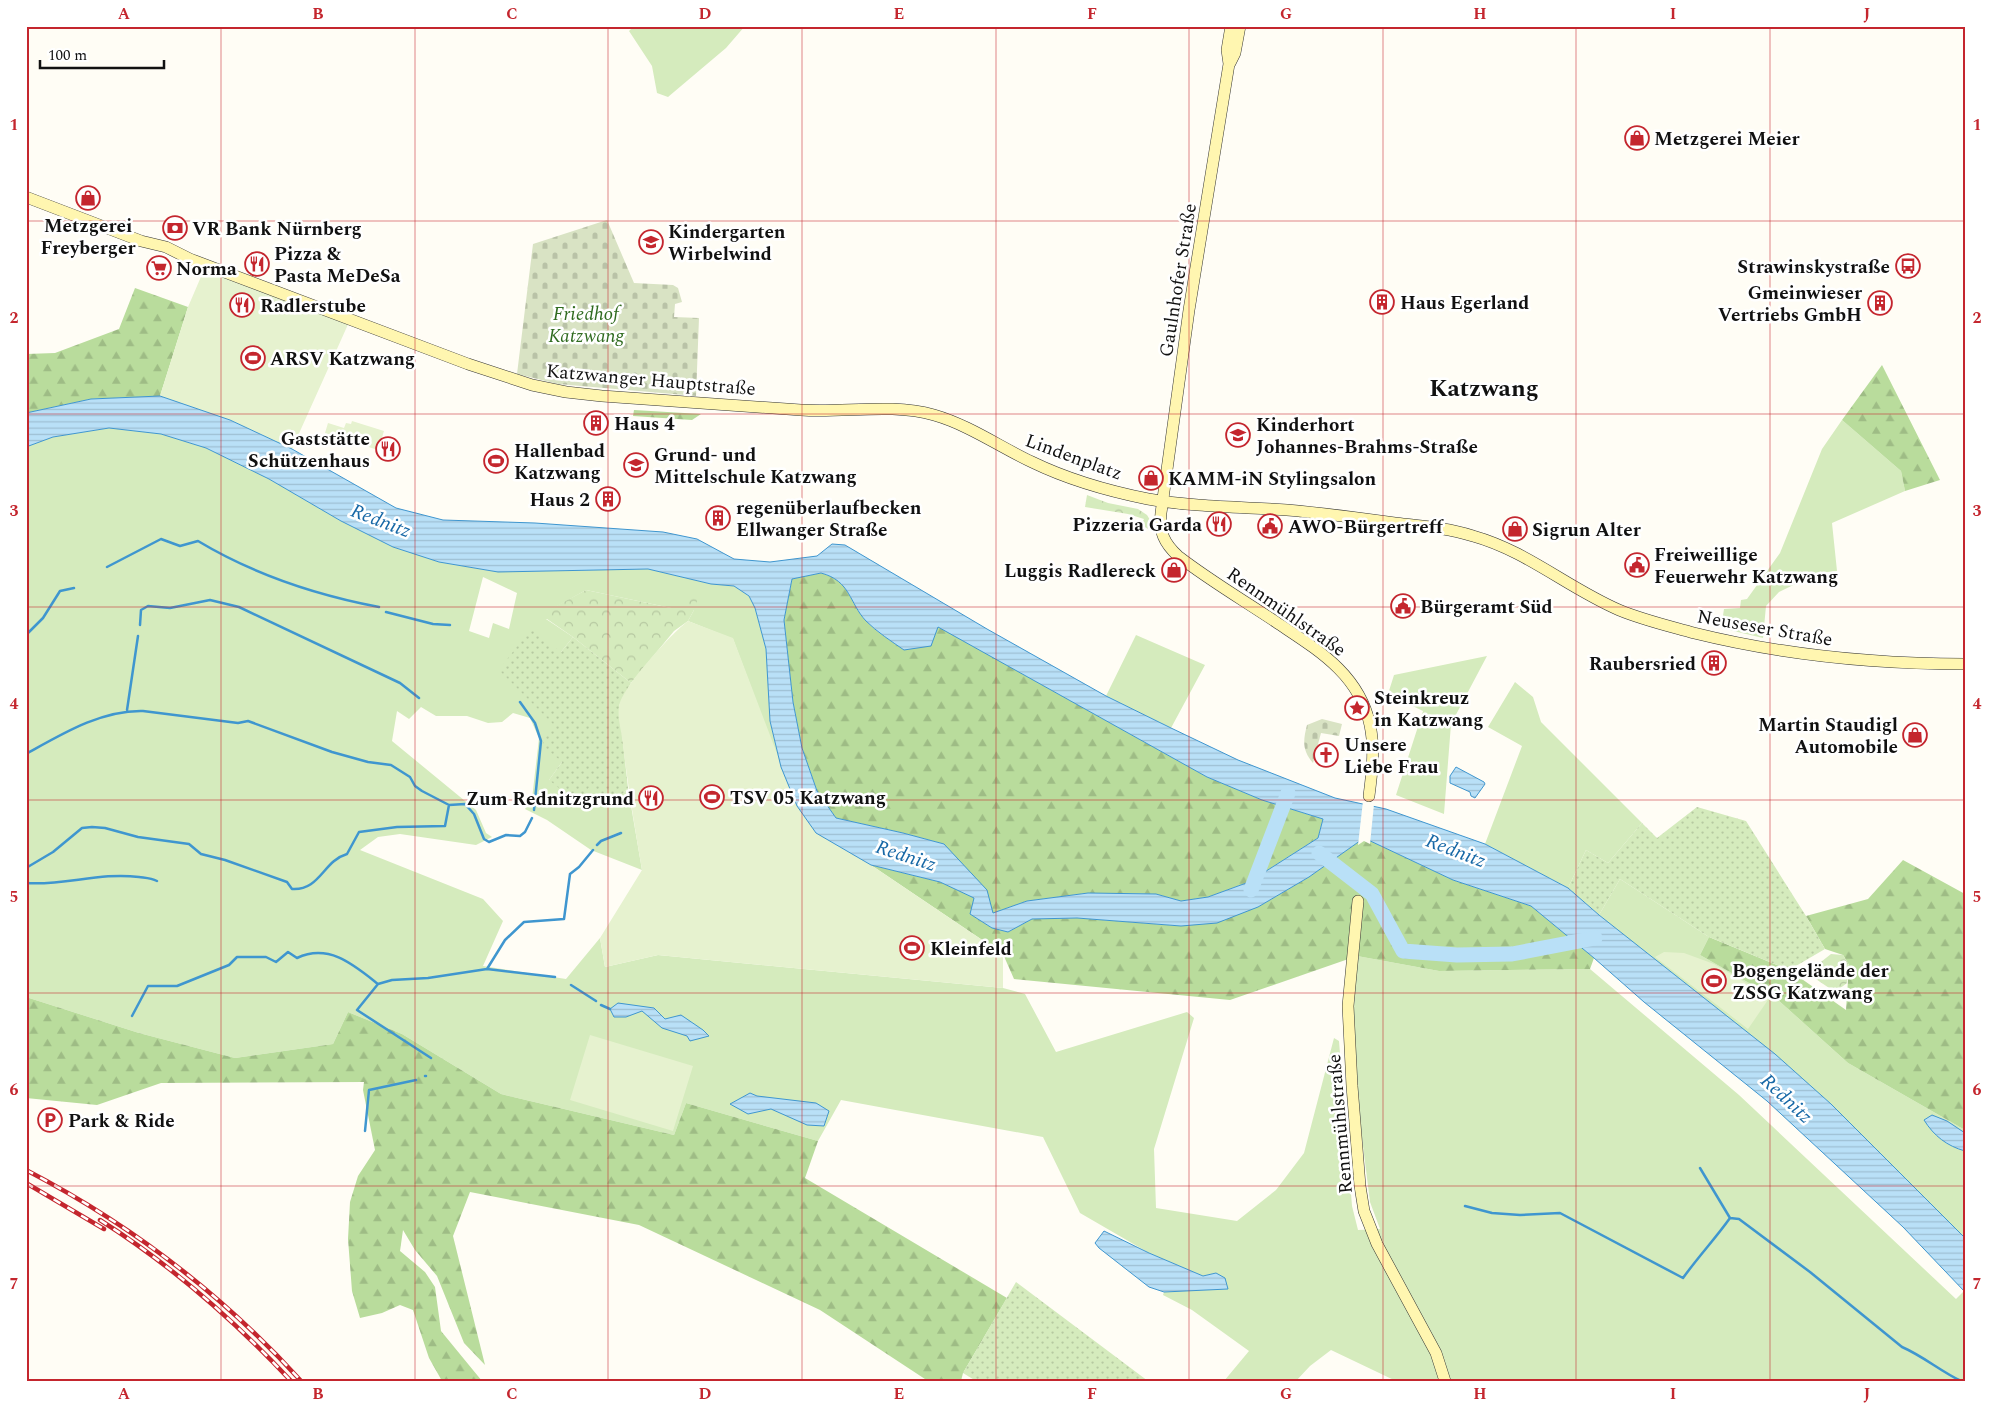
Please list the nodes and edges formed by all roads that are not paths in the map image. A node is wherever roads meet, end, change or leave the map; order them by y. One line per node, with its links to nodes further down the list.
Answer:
1 (1231, 26): 3 (main road, Gaulnhofer Straße)
2 (1240, 26): 3 (main road, Gaulnhofer Straße)
3 (1229, 64): 6 (main road, Gaulnhofer Straße)
4 (26, 197): 5 (main road, Katzwanger Hauptstraße)
5 (976, 434): 6 (main road, Lindenplatz)
6 (1163, 501): 7 (main road, Lindenplatz); 9 (main road, Rennmühlstraße)
7 (1569, 582): 8 (main road, Neuseser Straße)
8 (1965, 664)
9 (1369, 796)
10 (1358, 901): 11 (main road, Rennmühlstraße)
11 (1445, 1381)

